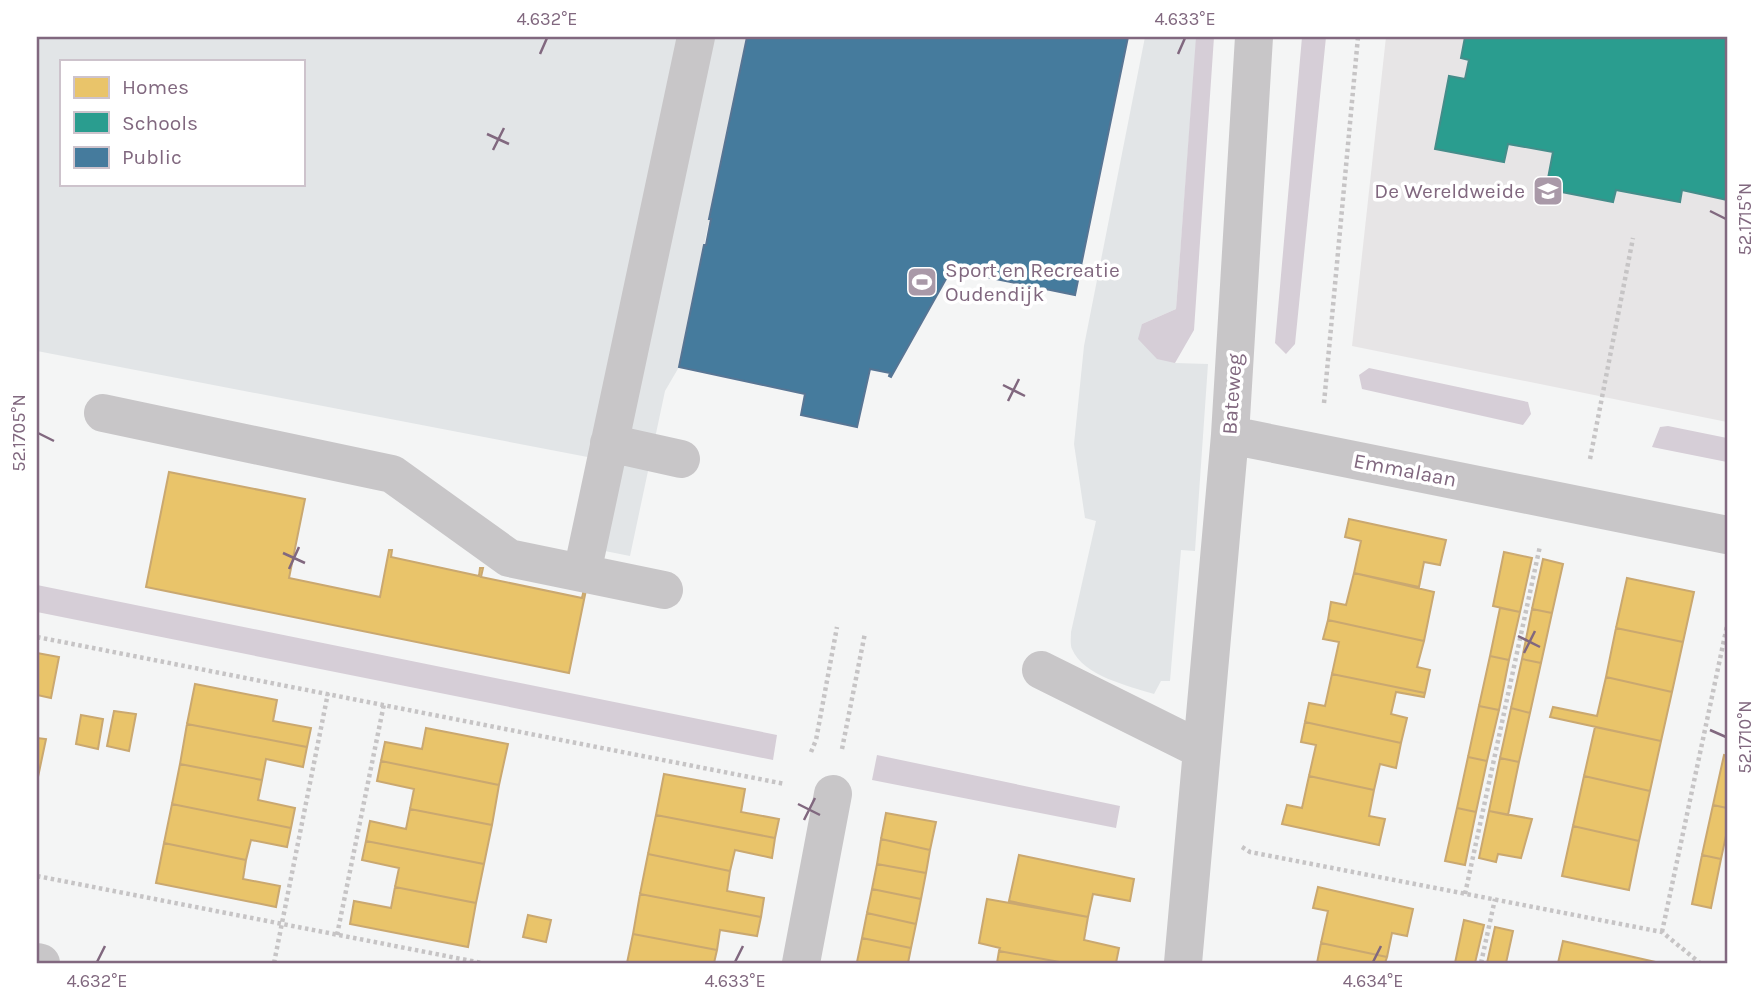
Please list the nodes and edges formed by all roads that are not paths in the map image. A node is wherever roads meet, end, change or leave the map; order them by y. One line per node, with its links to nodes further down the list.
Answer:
1 (696, 37): 5 (street)
2 (1254, 37): 4 (street, Bateweg)
3 (103, 413): 8 (street)
4 (1230, 435): 7 (street, Emmalaan); 11 (street, Bateweg)
5 (609, 443): 6 (street); 8 (street)
6 (681, 459)
7 (1727, 535)
8 (582, 573): 9 (street)
9 (664, 590)
10 (1041, 670): 11 (street)
11 (1202, 750): 14 (street, Bateweg)
12 (833, 794): 13 (street)
13 (801, 963)
14 (1183, 963)

